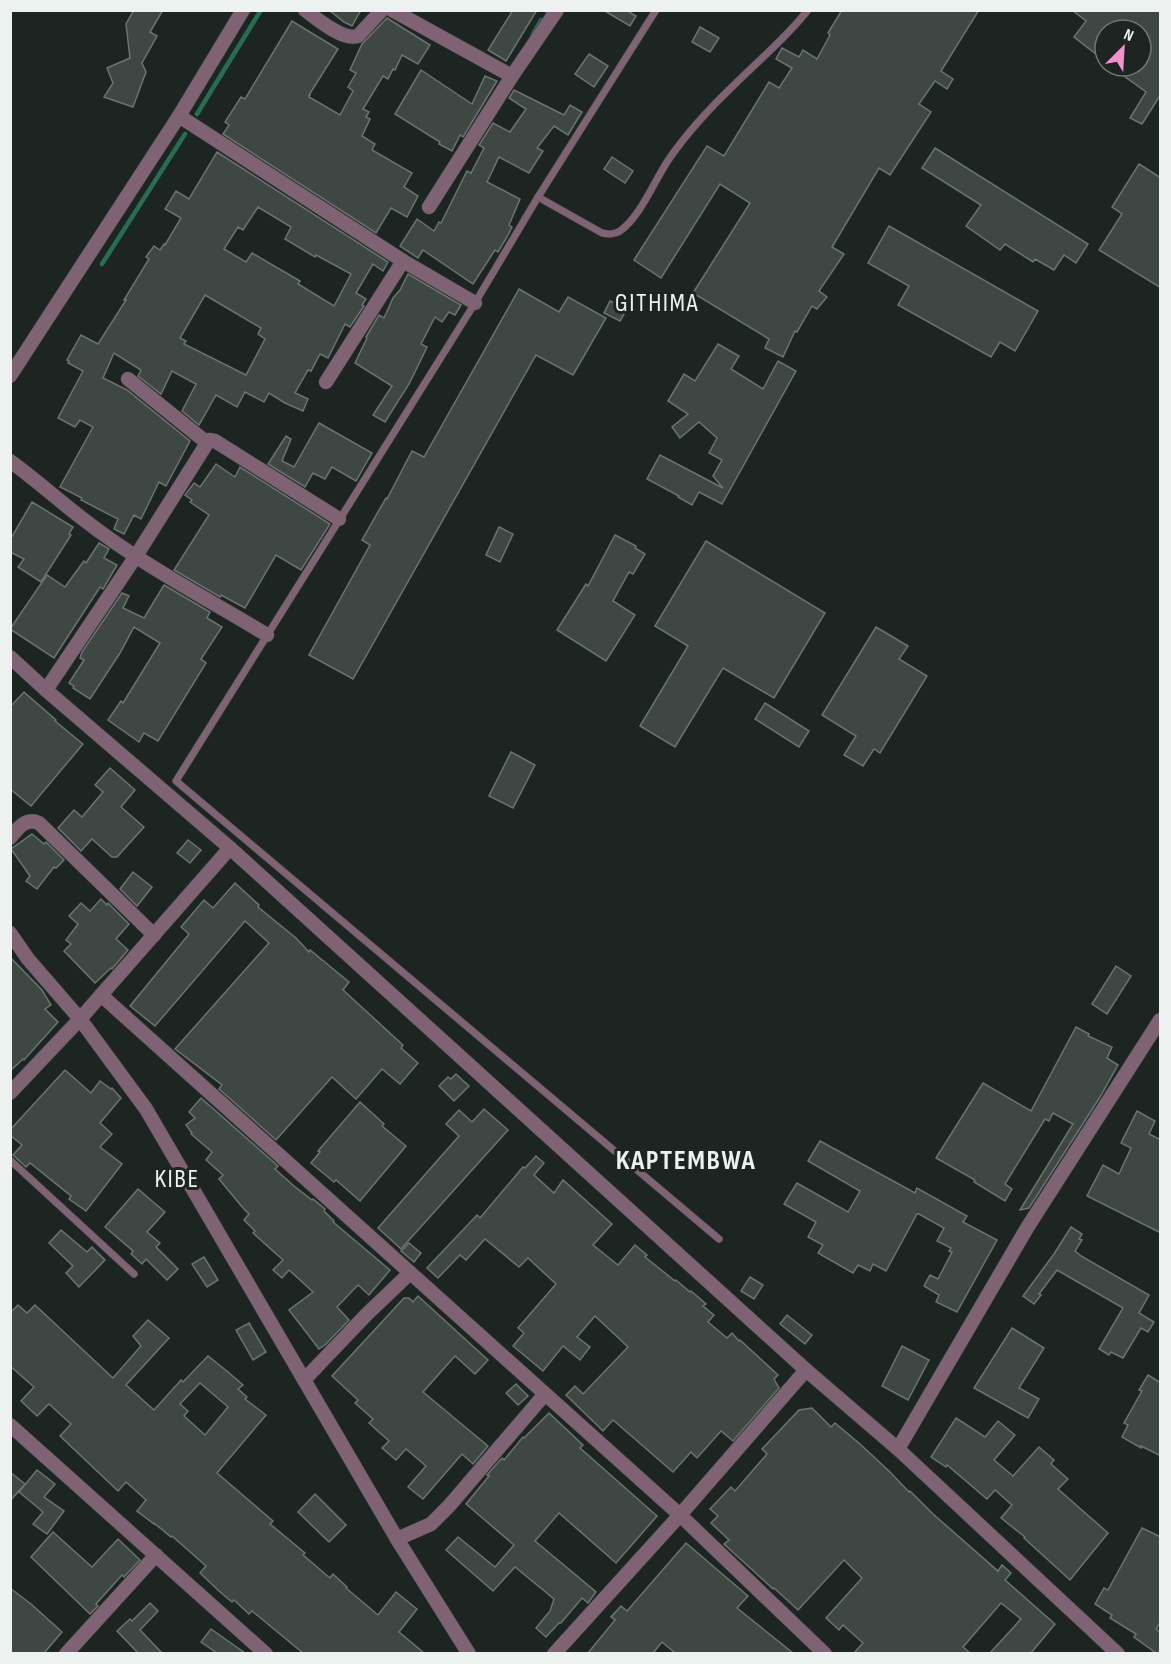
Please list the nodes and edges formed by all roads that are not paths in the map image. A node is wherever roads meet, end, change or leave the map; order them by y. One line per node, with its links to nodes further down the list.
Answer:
1 (243, 10): 9 (street)
2 (304, 10): 3 (street)
3 (382, 10)
4 (392, 10): 8 (street)
5 (557, 10): 8 (street)
6 (656, 10): 10 (lane)
7 (808, 10): 10 (lane)
8 (512, 76): 11 (street)
9 (179, 116): 12 (street); 14 (street)
10 (538, 197): 13 (lane)
11 (429, 207)
12 (403, 261): 13 (street); 16 (street)
13 (475, 303): 19 (lane)
14 (10, 376)
15 (128, 379): 17 (street)
16 (326, 382)
17 (206, 442): 19 (street); 20 (street)
18 (10, 461): 20 (street)
19 (339, 519): 21 (lane)
20 (136, 556): 21 (street); 23 (street)
21 (267, 635): 33 (lane)
22 (10, 657): 23 (street)
23 (46, 690): 25 (street)
24 (10, 838): 27 (street)
25 (230, 848): 27 (street); 36 (street)
26 (10, 933): 29 (street)
27 (154, 935): 28 (street)
28 (101, 995): 29 (street); 34 (street)
29 (80, 1019): 31 (street); 37 (street)
30 (1161, 1020): 40 (street)
31 (10, 1093)
32 (10, 1160): 35 (lane)
33 (720, 1239)
34 (410, 1273): 37 (street); 38 (street)
35 (134, 1274)
36 (806, 1370): 40 (street); 41 (street)
37 (304, 1380): 42 (street)
38 (545, 1394): 41 (street); 42 (street)
39 (10, 1425): 43 (street)
40 (898, 1449): 49 (street)
41 (680, 1515): 47 (street); 48 (street)
42 (397, 1539): 46 (street)
43 (156, 1555): 44 (street); 45 (street)
44 (66, 1653)
45 (266, 1653)
46 (469, 1653)
47 (554, 1653)
48 (825, 1653)
49 (1118, 1653)

